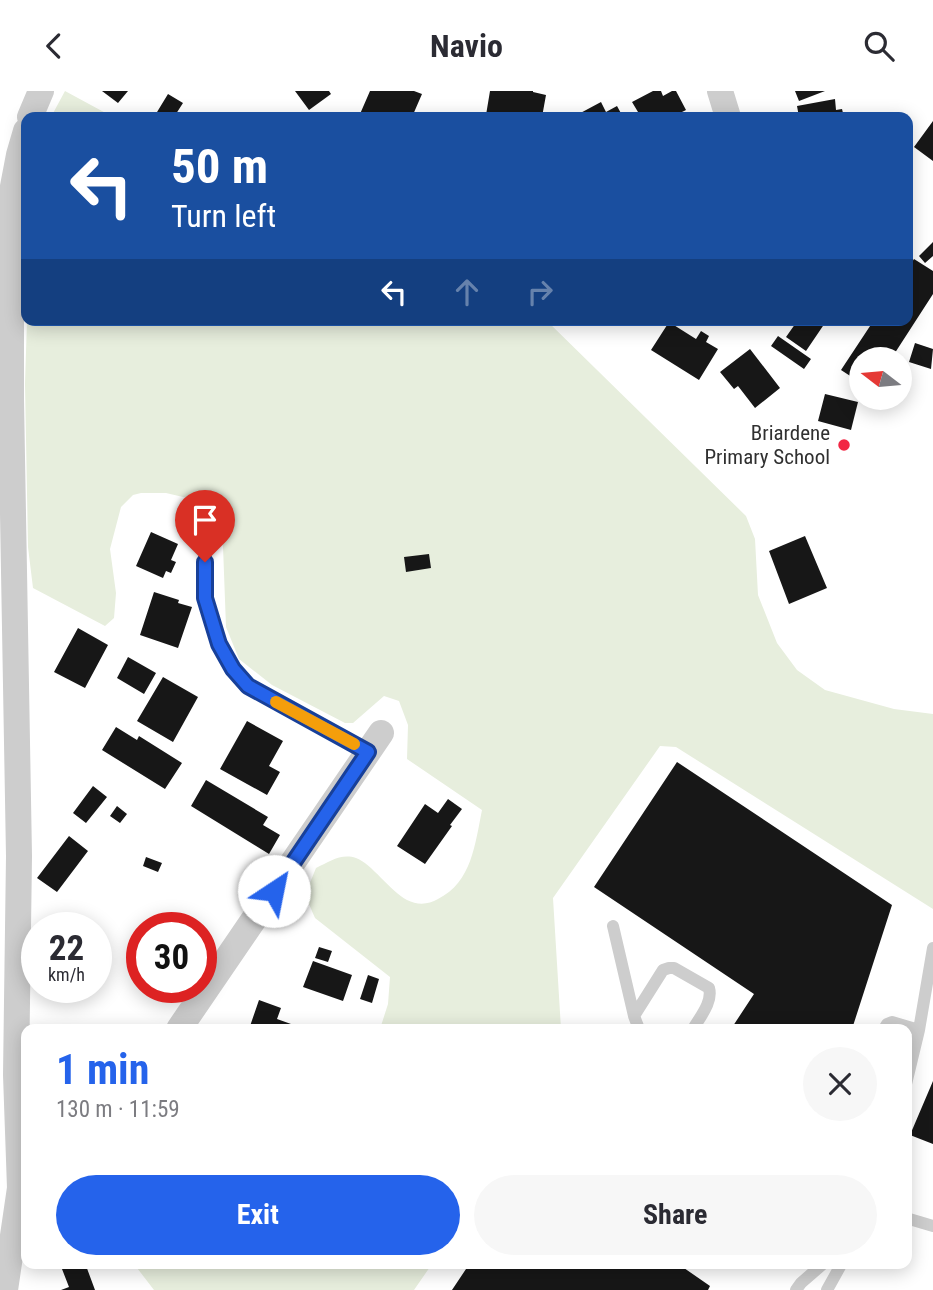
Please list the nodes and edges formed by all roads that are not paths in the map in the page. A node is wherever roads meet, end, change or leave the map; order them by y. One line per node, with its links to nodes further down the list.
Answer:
1 (41, 91): 3 (street)
2 (720, 91): 4 (street)
3 (32, 112)
4 (726, 112)
5 (21, 148): 6 (street)
6 (6, 400): 18 (street)
7 (205, 562): 8 (lane)
8 (374, 743): 12 (street)
9 (613, 926): 11 (lane)
10 (933, 948): 16 (lane)
11 (634, 1016): 13 (lane); 14 (lane)
12 (182, 1024)
13 (637, 1024)
14 (696, 1024)
15 (912, 1028): 16 (lane)
16 (919, 1030): 17 (lane)
17 (912, 1059)
18 (21, 1155)
19 (21, 1198): 24 (street)
20 (912, 1220): 21 (lane)
21 (933, 1226)
22 (817, 1269): 25 (lane)
23 (839, 1269): 26 (lane)
24 (5, 1290)
25 (796, 1290)
26 (827, 1290)

